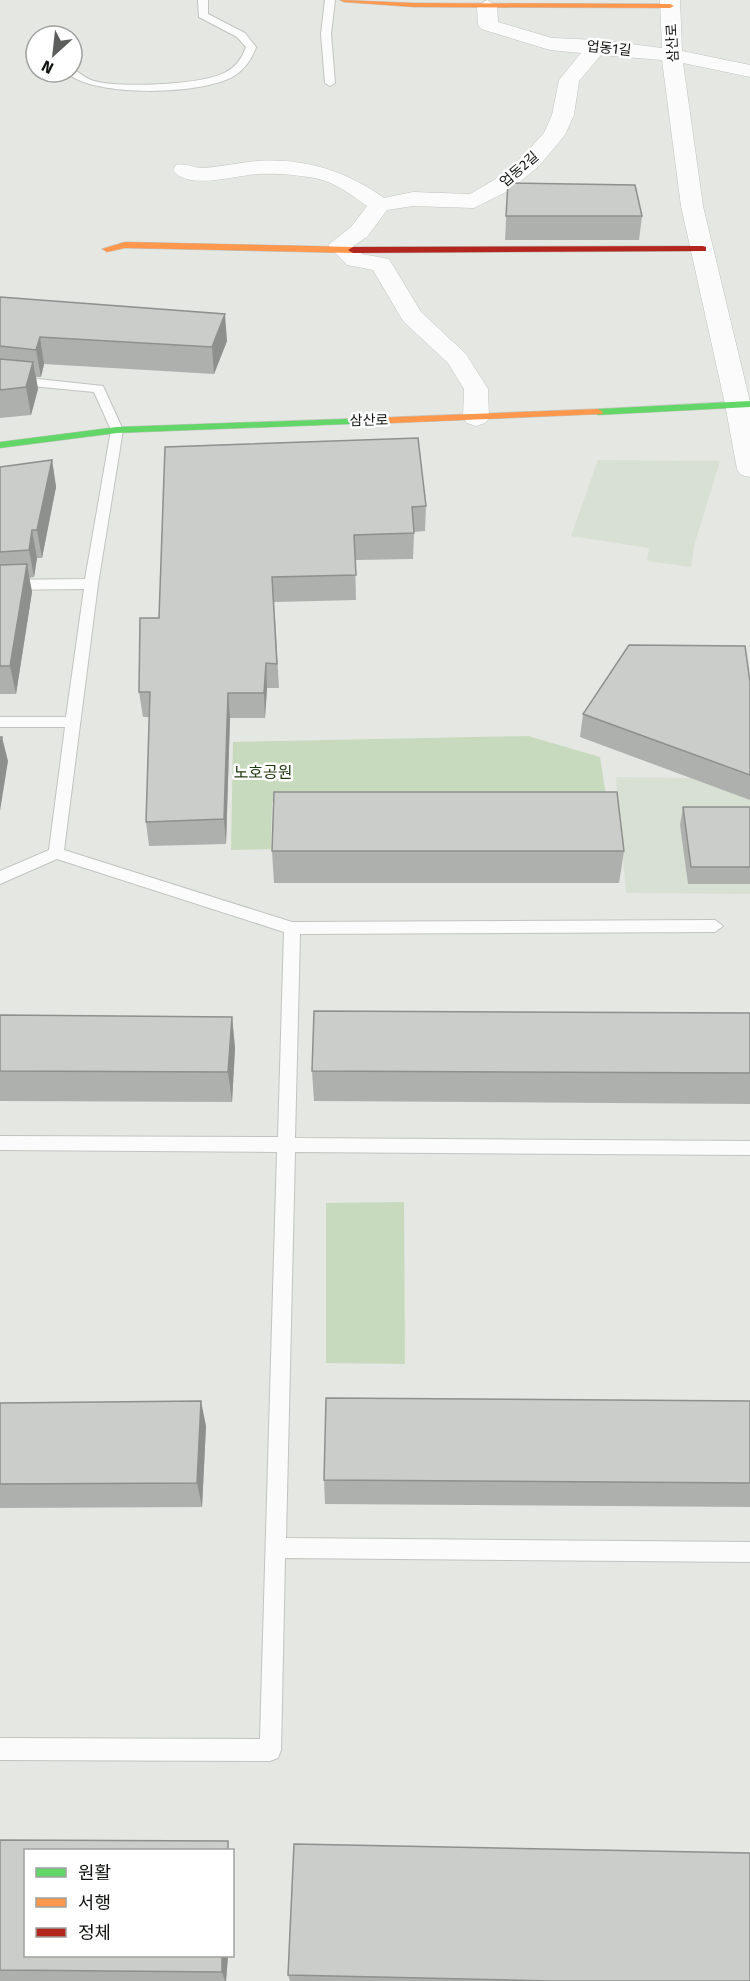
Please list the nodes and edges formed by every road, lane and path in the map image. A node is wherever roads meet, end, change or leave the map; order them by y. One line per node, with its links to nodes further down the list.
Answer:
1 (203, 0): 9 (lane)
2 (330, 0): 10 (lane)
3 (344, 0): 4 (street)
4 (486, 3): 5 (street); 6 (street, 업동1길)
5 (670, 3): 7 (street, 삼산로)
6 (598, 46): 7 (street, 업동1길); 12 (street, 업동2길)
7 (672, 55): 8 (street, 업동1길); 14 (street, 삼산로)
8 (750, 71)
9 (84, 80)
10 (330, 83)
11 (184, 170): 12 (street)
12 (380, 205): 15 (street)
13 (107, 249): 15 (street)
14 (703, 249): 15 (street); 17 (street, 삼산로)
15 (344, 250): 18 (street)
16 (0, 378): 19 (lane)
17 (744, 404): 18 (street, 삼산로); 21 (street)
18 (476, 418): 19 (street, 삼산로)
19 (117, 430): 20 (street, 삼산로); 22 (lane)
20 (0, 445)
21 (750, 469)
22 (91, 584): 23 (lane); 25 (lane)
23 (0, 585)
24 (0, 722): 25 (lane)
25 (73, 722): 26 (lane)
26 (56, 853): 27 (lane); 29 (lane)
27 (0, 878)
28 (715, 926): 29 (lane)
29 (292, 928): 31 (lane)
30 (0, 1143): 31 (lane)
31 (286, 1145): 32 (lane); 33 (lane)
32 (750, 1148)
33 (277, 1548): 34 (lane); 35 (lane)
34 (750, 1552)
35 (0, 1749)

